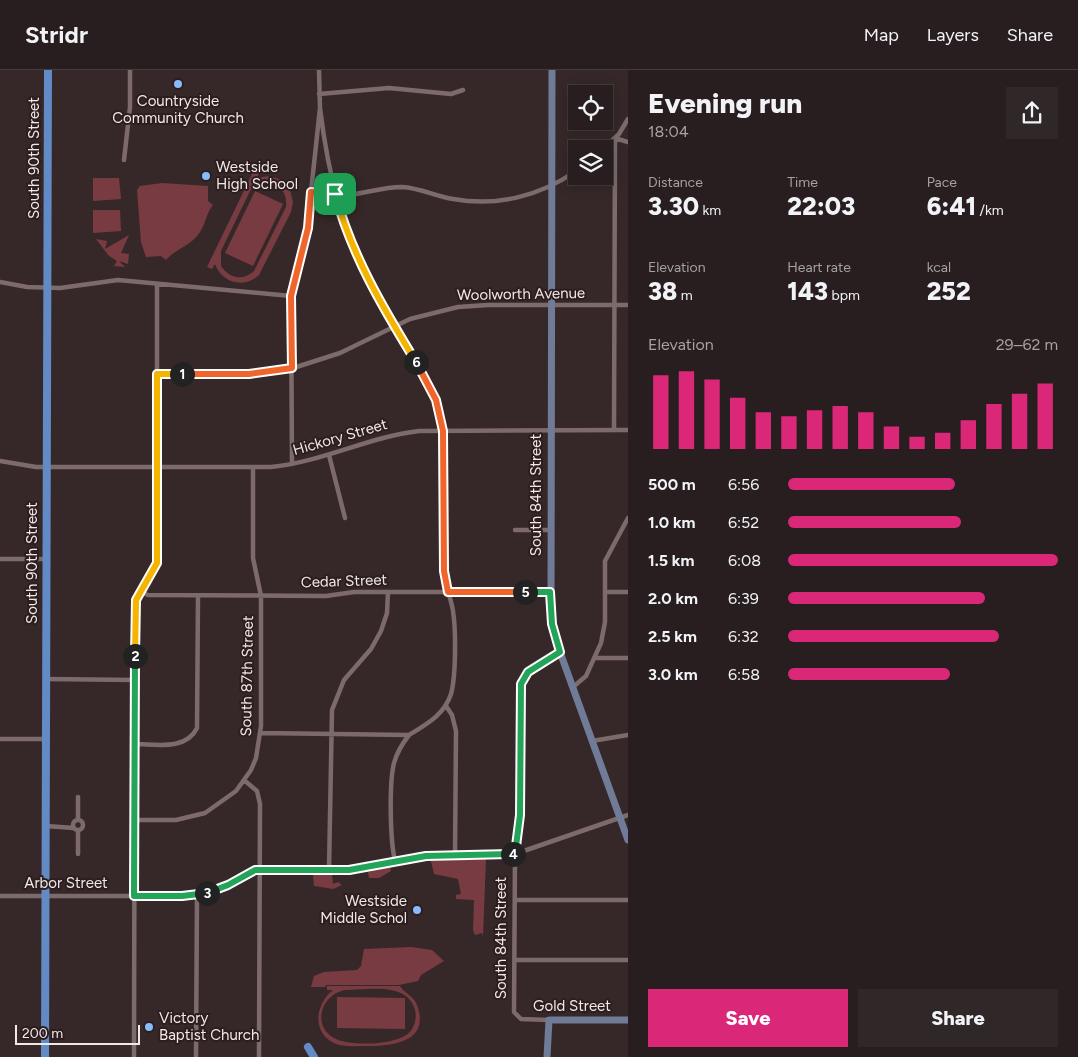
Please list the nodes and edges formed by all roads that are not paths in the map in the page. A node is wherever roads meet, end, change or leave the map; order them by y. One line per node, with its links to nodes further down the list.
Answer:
1 (48, 70): 18 (main road, South 90th Street)
2 (130, 70): 11 (street)
3 (319, 70): 6 (street)
4 (552, 70): 13 (main road, South 84th Street)
5 (463, 90): 6 (street)
6 (319, 94): 7 (street)
7 (320, 108): 14 (street); 15 (street)
8 (628, 119): 9 (street)
9 (615, 138): 10 (street); 21 (street)
10 (628, 142)
11 (124, 160)
12 (568, 176): 13 (street)
13 (551, 186): 15 (street); 20 (main road, South 84th Street)
14 (311, 192): 15 (street); 19 (street)
15 (335, 194): 23 (street)
16 (0, 282): 18 (street)
17 (157, 284): 18 (street); 19 (street); 25 (street)
18 (47, 288): 33 (main road, South 90th Street)
19 (291, 296): 24 (street)
20 (551, 305): 21 (street, Woolworth Avenue); 23 (street, Woolworth Avenue); 26 (main road, South 84th Street)
21 (614, 305): 22 (street, Woolworth Avenue); 27 (street)
22 (628, 305)
23 (394, 326): 24 (street, Woolworth Avenue); 29 (street)
24 (292, 368): 25 (street, Woolworth Avenue); 32 (street)
25 (157, 374): 34 (street)
26 (550, 430): 27 (street, Hickory Street); 29 (street, Hickory Street); 40 (main road, South 84th Street)
27 (614, 430): 28 (street, Hickory Street)
28 (628, 430)
29 (443, 431): 30 (street, Hickory Street); 45 (street)
30 (329, 455): 32 (street, Hickory Street); 36 (street)
31 (0, 461): 33 (street, Hickory Street)
32 (292, 464): 35 (street, Hickory Street)
33 (46, 467): 34 (street, Hickory Street); 42 (main road, South 90th Street)
34 (157, 467): 35 (street, Hickory Street); 43 (street)
35 (253, 467): 50 (street, South 87th Street)
36 (345, 518)
37 (628, 518): 38 (street)
38 (627, 524): 47 (street)
39 (515, 530): 40 (street)
40 (550, 530): 46 (main road, South 84th Street)
41 (0, 559): 42 (street)
42 (46, 559): 54 (main road, South 90th Street)
43 (140, 592): 49 (street, Cedar Street); 55 (street)
44 (388, 592): 45 (street, Cedar Street); 50 (street, Cedar Street); 59 (street)
45 (448, 592): 46 (street, Cedar Street); 57 (street)
46 (550, 592): 51 (main road, South 84th Street)
47 (605, 592): 48 (street); 52 (street)
48 (628, 592)
49 (198, 596): 50 (street, Cedar Street); 65 (street)
50 (261, 596): 58 (street, South 87th Street)
51 (560, 652): 56 (main road); 74 (street, South 84th Street)
52 (594, 658): 53 (street); 56 (street)
53 (628, 658)
54 (46, 680): 55 (street); 63 (main road, South 90th Street)
55 (135, 680): 65 (street)
56 (573, 687): 64 (main road)
57 (446, 706): 60 (street); 75 (street)
58 (260, 733): 59 (street); 66 (street, South 87th Street)
59 (330, 733): 60 (street); 78 (street)
60 (408, 735): 76 (street)
61 (628, 735): 64 (street)
62 (0, 739): 63 (street)
63 (46, 739): 71 (main road, South 90th Street)
64 (592, 741): 68 (main road)
65 (135, 744): 69 (street)
66 (244, 780): 69 (street, South 87th Street); 77 (street)
67 (78, 797): 70 (street)
68 (624, 816): 72 (main road); 74 (street, Arbor Street)
69 (134, 820): 82 (street)
70 (76, 825): 71 (street); 73 (street)
71 (46, 826): 81 (main road, South 90th Street)
72 (628, 840)
73 (78, 854)
74 (515, 854): 75 (street, Arbor Street); 83 (street, South 84th Street)
75 (455, 855): 76 (street, Arbor Street)
76 (395, 861): 78 (street, Arbor Street)
77 (260, 869): 78 (street, Arbor Street); 79 (street, Arbor Street); 94 (street)
78 (329, 870)
79 (197, 895): 82 (street, Arbor Street); 93 (street)
80 (0, 896): 81 (street, Arbor Street)
81 (46, 896): 82 (street, Arbor Street); 91 (main road, South 90th Street)
82 (134, 896): 92 (street)
83 (515, 900): 84 (street); 85 (street, South 84th Street)
84 (628, 900)
85 (515, 960): 86 (street); 87 (street, South 84th Street)
86 (628, 960)
87 (517, 1018): 88 (street, Gold Street)
88 (549, 1020): 89 (main road, Gold Street); 96 (main road)
89 (628, 1020)
90 (308, 1047): 95 (main road)
91 (45, 1057)
92 (134, 1057)
93 (196, 1057)
94 (259, 1057)
95 (314, 1057)
96 (547, 1057)

